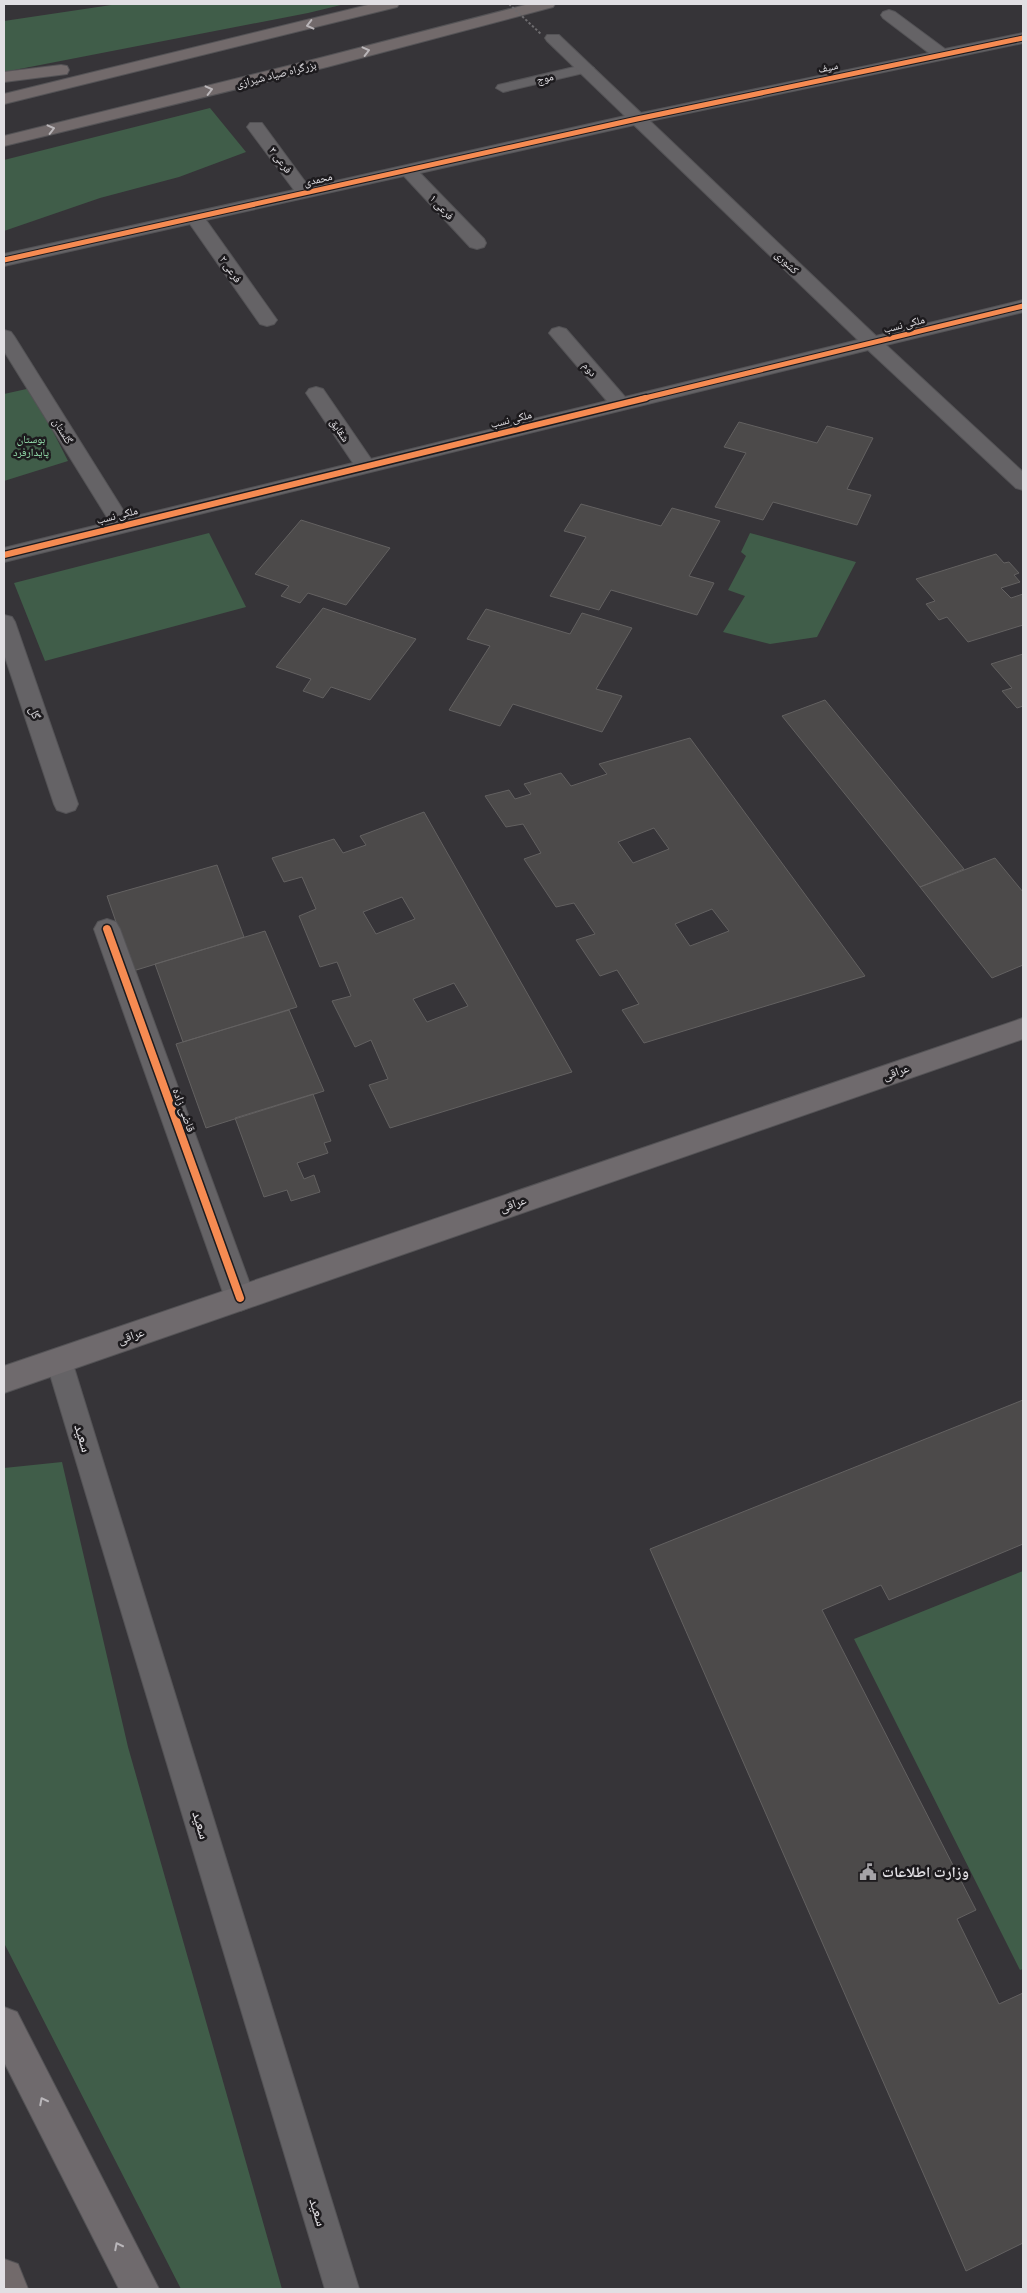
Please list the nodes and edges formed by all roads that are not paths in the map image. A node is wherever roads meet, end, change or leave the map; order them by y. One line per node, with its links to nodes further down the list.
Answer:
1 (391, 4): 6 (highway, one-way to 6)
2 (547, 4): 15 (highway, بزرگراه صیاد شیرازی, one-way to 2)
3 (889, 15): 7 (street)
4 (547, 36): 8 (street, کشوری)
5 (1023, 38): 7 (street, سیف)
6 (189, 55): 9 (highway); 10 (highway); 12 (highway)
7 (942, 55): 13 (street, سیف)
8 (587, 68): 11 (lane, موج); 13 (street, کشوری)
9 (4, 77)
10 (4, 86)
11 (503, 88)
12 (4, 99)
13 (637, 119): 16 (street, محمدی); 25 (street, کشوری)
14 (256, 127): 17 (street, فرعی ۳)
15 (4, 141)
16 (408, 170): 17 (street, محمدی); 19 (street, فرعی ۱)
17 (305, 193): 18 (street, محمدی)
18 (195, 218): 20 (street, محمدی); 22 (street, فرعی ۲)
19 (477, 243)
20 (4, 260)
21 (1023, 306): 25 (street, ملکی نسب)
22 (267, 320)
23 (560, 333): 27 (street, دوم)
24 (4, 336): 30 (street, گلستان)
25 (872, 343): 27 (street, ملکی نسب); 29 (street, کشوری)
26 (316, 393): 28 (street, شقایق)
27 (620, 404): 28 (street, ملکی نسب)
28 (365, 466): 30 (street, ملکی نسب)
29 (1023, 483)
30 (122, 525): 31 (street, ملکی نسب)
31 (4, 555)
32 (4, 622): 33 (street, گل)
33 (66, 804)
34 (107, 929): 36 (street, قاضی زاده)
35 (1023, 1028): 36 (main road, عراقی)
36 (240, 1298): 37 (main road, عراقی)
37 (59, 1361): 38 (main road, عراقی); 43 (lane, سعید)
38 (4, 1380)
39 (4, 2025): 42 (main road, one-way to 39)
40 (4, 2278): 41 (highway)
41 (9, 2289)
42 (140, 2289)
43 (342, 2289)

